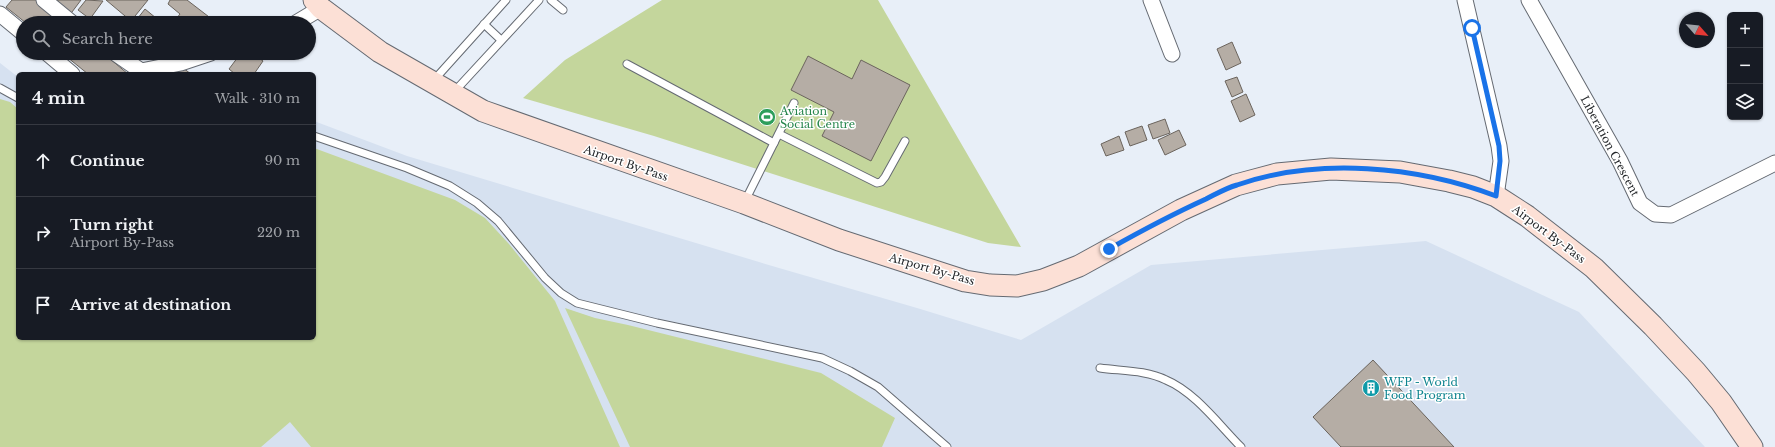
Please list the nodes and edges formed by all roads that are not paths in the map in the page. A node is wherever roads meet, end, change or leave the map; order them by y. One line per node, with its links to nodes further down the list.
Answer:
1 (44, 0): 12 (street)
2 (298, 0): 9 (main road, Airport By-Pass)
3 (506, 0): 14 (lane)
4 (539, 0): 16 (lane)
5 (551, 0): 10 (lane)
6 (1151, 0): 17 (street)
7 (1465, 0): 33 (street)
8 (1529, 0): 32 (street, Liberation Crescent)
9 (318, 4): 13 (street); 23 (main road, Airport By-Pass)
10 (563, 10)
11 (0, 14): 15 (street)
12 (63, 16)
13 (304, 16)
14 (484, 24): 16 (lane); 23 (lane)
15 (16, 27)
16 (501, 40): 25 (lane)
17 (1172, 54)
18 (55, 60): 22 (street)
19 (125, 60): 20 (street)
20 (190, 60)
21 (627, 64): 31 (lane)
22 (70, 72)
23 (432, 82): 25 (main road, Airport By-Pass)
24 (0, 88): 26 (lane)
25 (452, 93): 34 (main road, Airport By-Pass)
26 (16, 97)
27 (794, 102): 28 (lane)
28 (779, 134): 30 (lane); 31 (lane)
29 (316, 137): 36 (lane)
30 (905, 141)
31 (774, 143): 34 (lane)
32 (1775, 163)
33 (1496, 196): 34 (main road, Airport By-Pass); 38 (main road, Airport By-Pass)
34 (744, 204)
35 (1100, 368): 37 (lane)
36 (947, 447)
37 (1241, 447)
38 (1752, 447)

